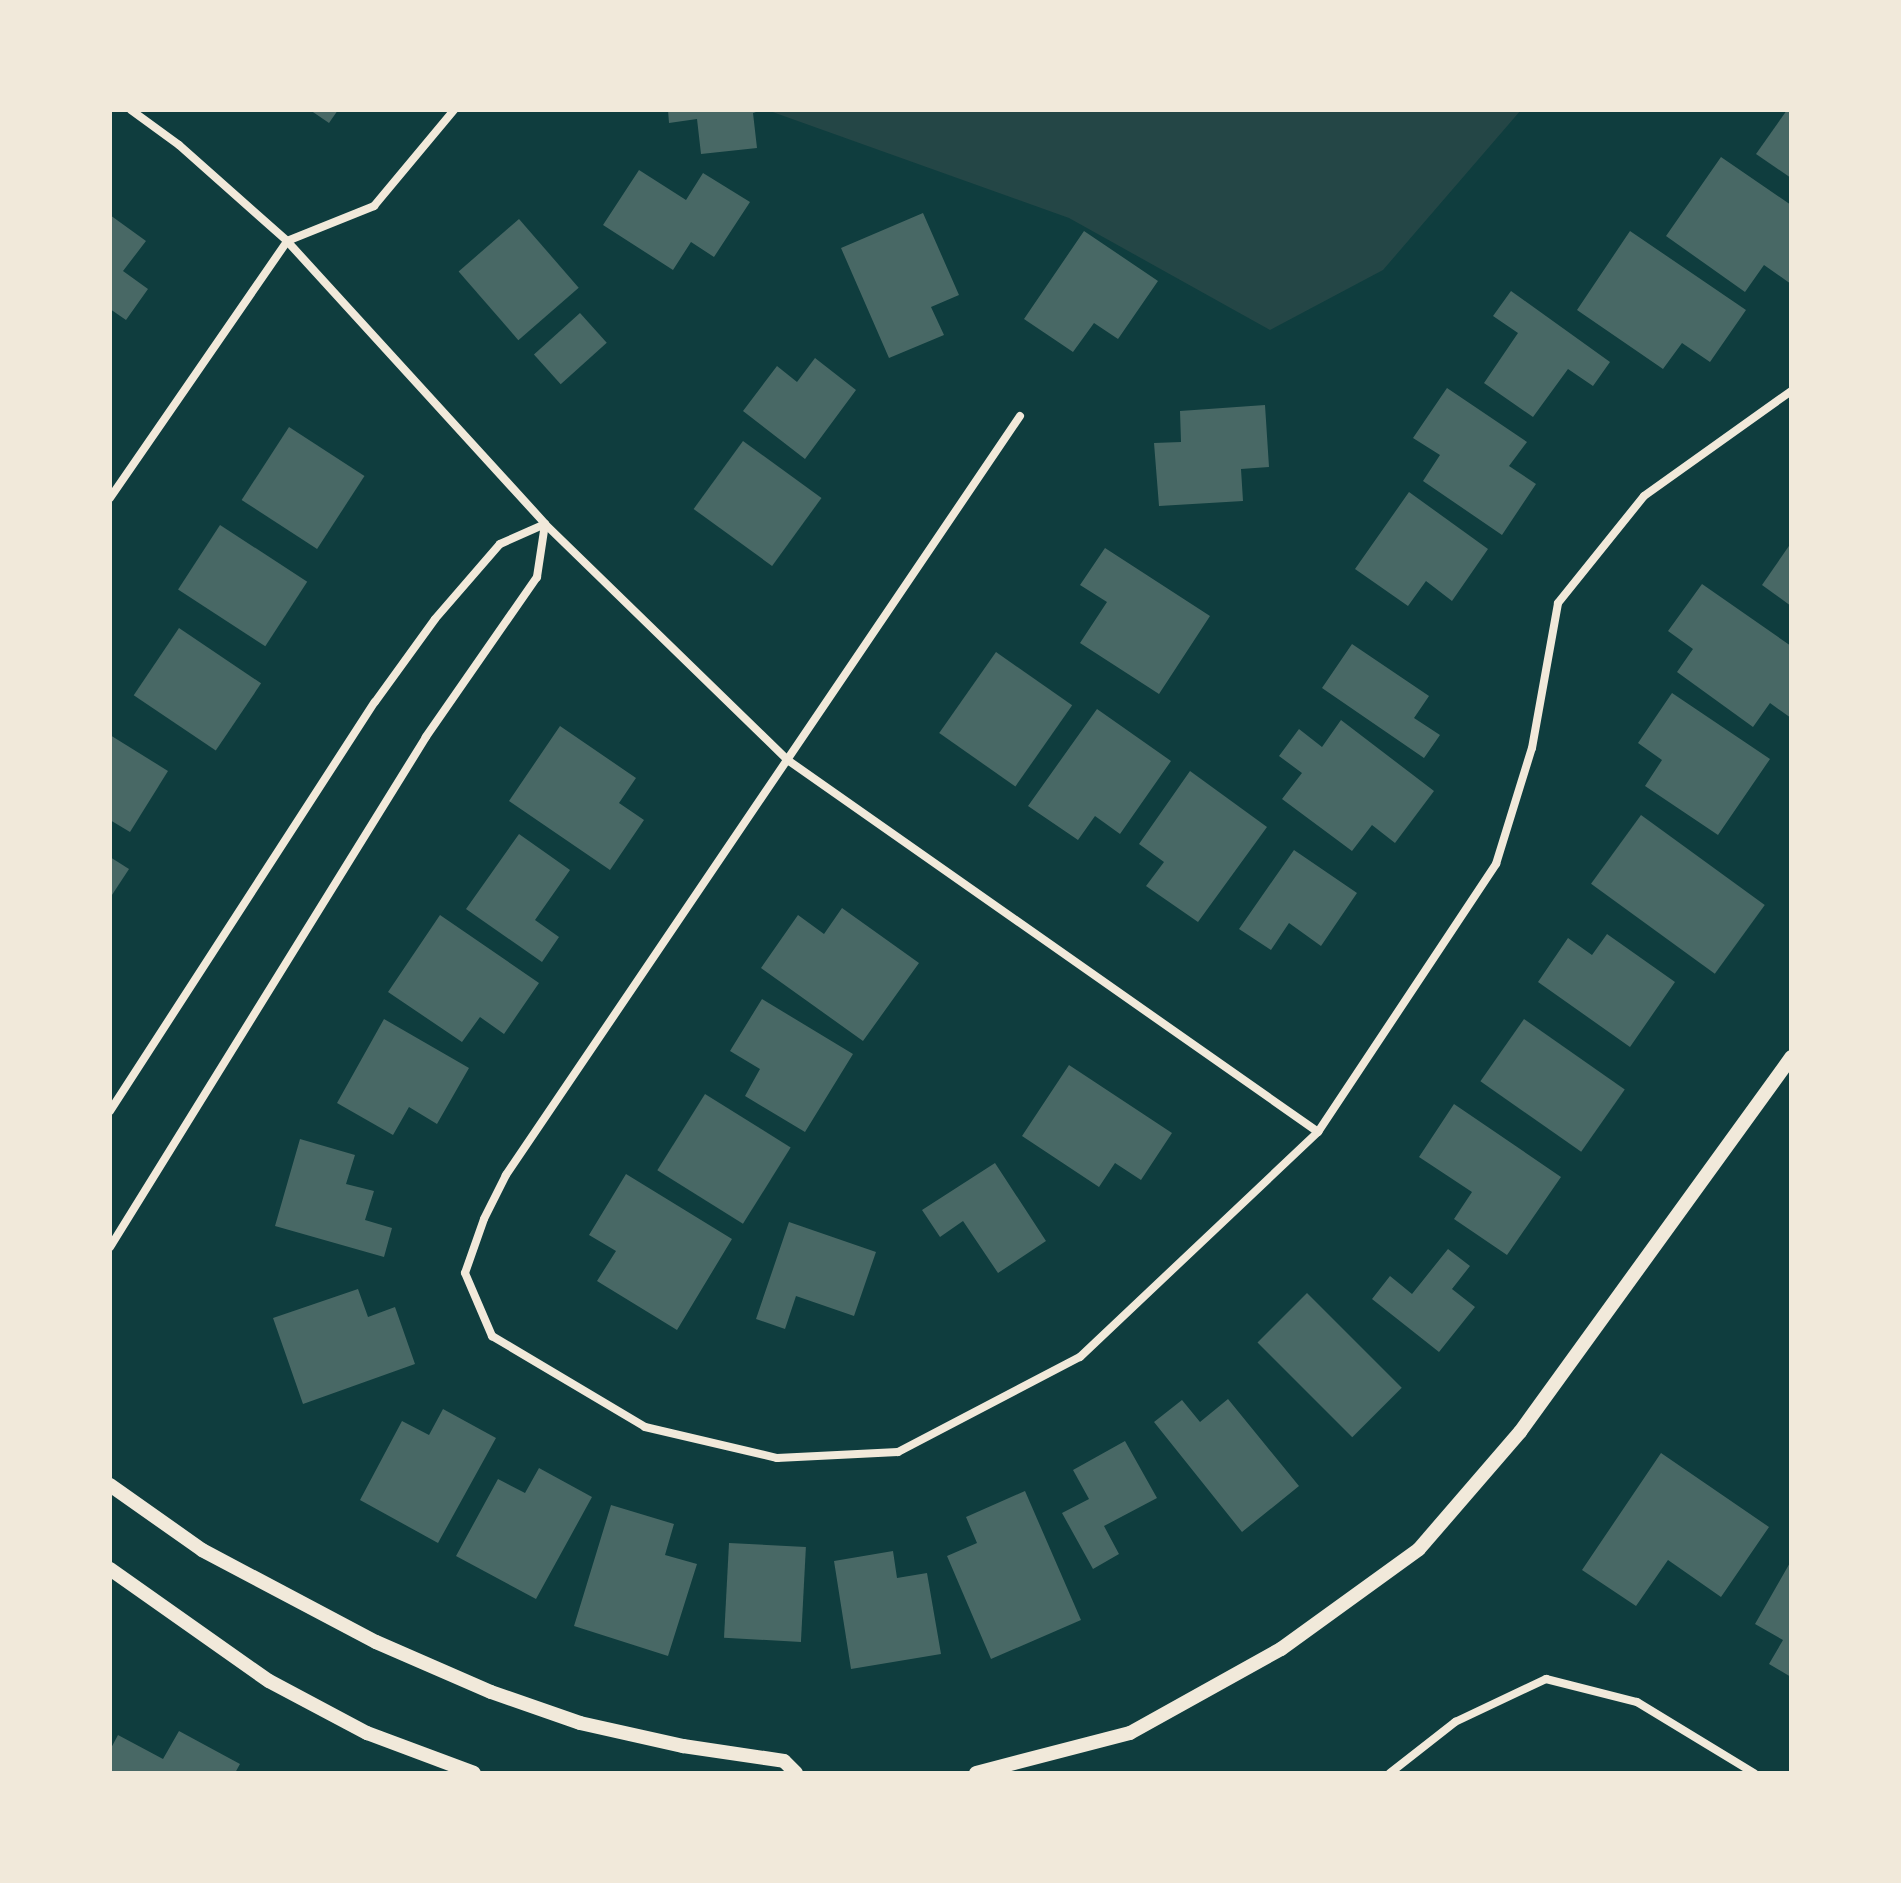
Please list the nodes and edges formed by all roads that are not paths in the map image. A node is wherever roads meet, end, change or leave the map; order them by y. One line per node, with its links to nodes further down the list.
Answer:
1 (131, 110): 3 (street)
2 (454, 110): 3 (street)
3 (287, 241): 6 (street); 7 (street)
4 (1791, 391): 11 (street)
5 (1020, 416): 8 (street)
6 (110, 498)
7 (545, 524): 8 (street); 10 (street); 12 (street)
8 (789, 761): 11 (street); 11 (street)
9 (1791, 1057): 17 (street)
10 (110, 1111)
11 (1318, 1132)
12 (110, 1247)
13 (110, 1485): 16 (street)
14 (110, 1569): 15 (street)
15 (474, 1773)
16 (796, 1773)
17 (976, 1773)
18 (1390, 1773): 19 (street)
19 (1754, 1773)

